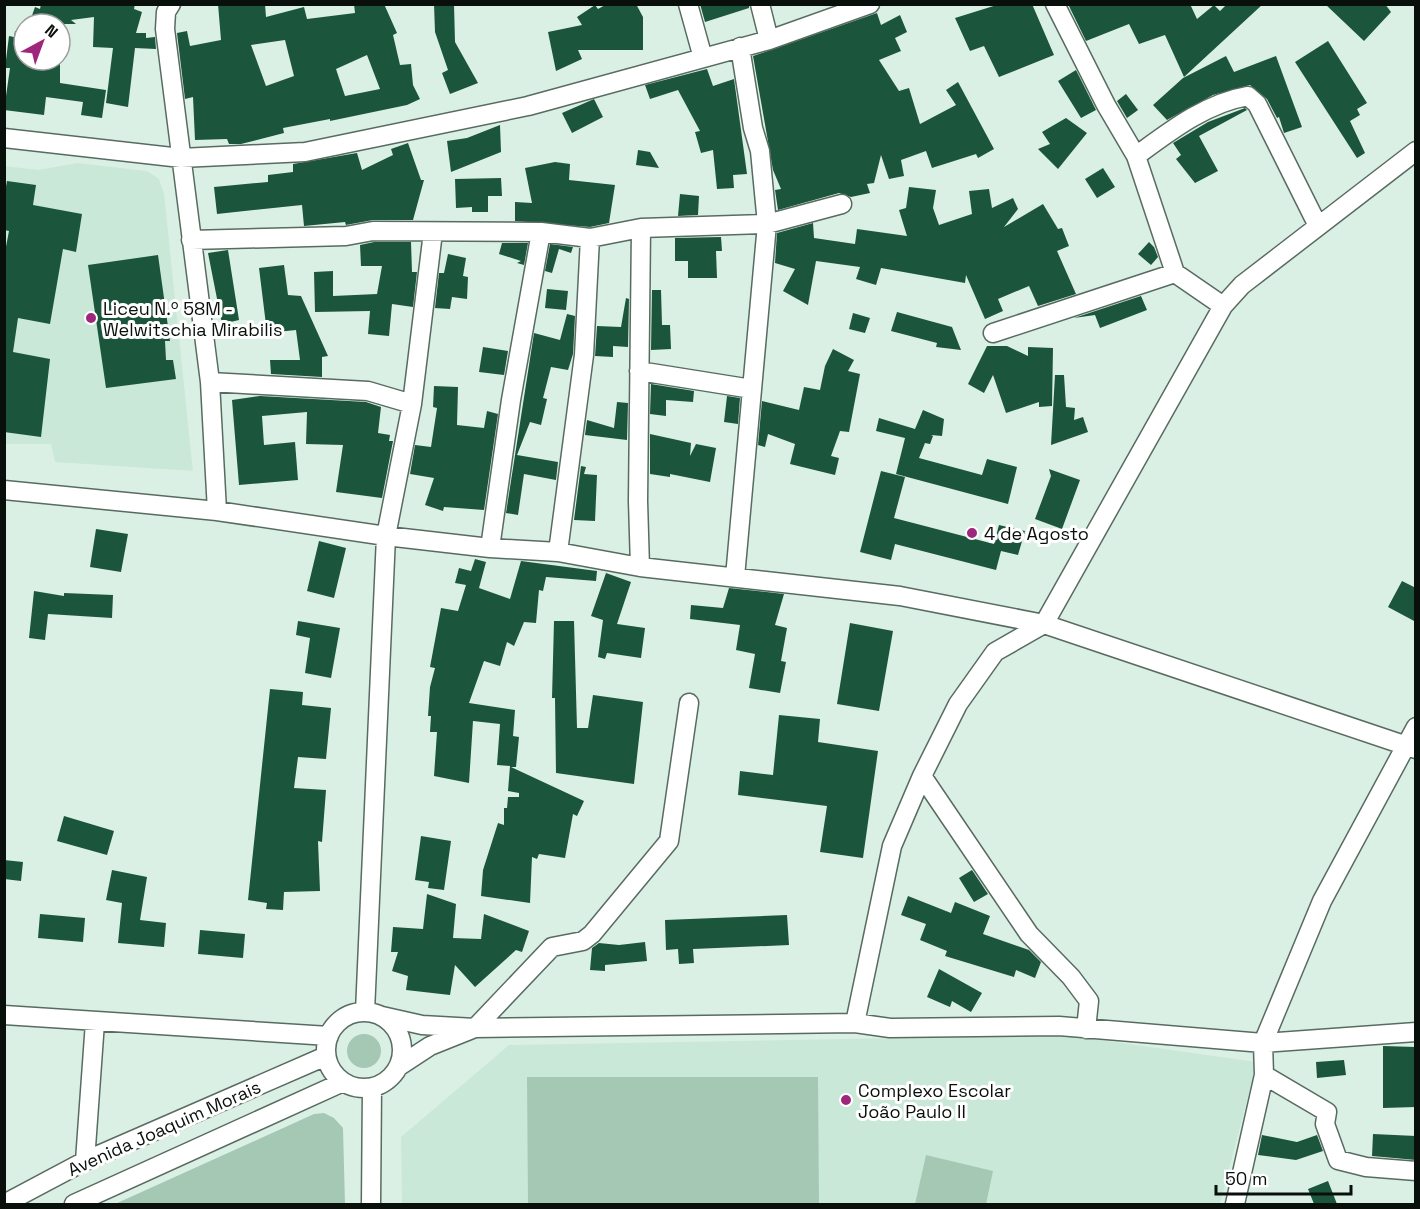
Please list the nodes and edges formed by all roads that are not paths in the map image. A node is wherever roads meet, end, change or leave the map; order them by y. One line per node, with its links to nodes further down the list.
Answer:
1 (171, 4): 12 (street)
2 (688, 4): 8 (street)
3 (760, 4): 6 (street)
4 (870, 4): 6 (street)
5 (1055, 4): 11 (street)
6 (769, 40): 7 (street)
7 (740, 47): 8 (street); 14 (street)
8 (703, 58): 12 (street)
9 (4, 138): 12 (street)
10 (1416, 151): 15 (street)
11 (1136, 156): 15 (street); 21 (street)
12 (181, 158): 20 (street)
13 (842, 204): 14 (street)
14 (767, 224): 16 (street); 26 (street)
15 (1318, 226): 22 (street)
16 (640, 228): 19 (street); 24 (street)
17 (434, 232): 18 (street); 20 (street); 27 (street)
18 (541, 232): 19 (street); 31 (street)
19 (590, 238): 32 (street)
20 (190, 240): 25 (street)
21 (1175, 273): 22 (street); 23 (street)
22 (1223, 306): 35 (street)
23 (993, 333)
24 (639, 371): 26 (street); 33 (street)
25 (210, 382): 27 (street); 29 (street)
26 (752, 389): 34 (street)
27 (412, 404): 30 (street)
28 (4, 490): 29 (street)
29 (217, 511): 30 (street)
30 (386, 536): 31 (street); 40 (street)
31 (490, 548): 32 (street)
32 (558, 552): 33 (street)
33 (640, 567): 34 (street)
34 (735, 577): 35 (street)
35 (1044, 624): 38 (street); 39 (street)
36 (689, 703): 44 (street)
37 (1416, 727): 38 (street)
38 (1410, 747): 48 (street)
39 (922, 776): 43 (street); 45 (street)
40 (372, 1014): 44 (street); 47 (street); 50 (street)
41 (4, 1015): 42 (street)
42 (95, 1022): 47 (street); 54 (street)
43 (855, 1023): 44 (street); 45 (street)
44 (475, 1028): 50 (street)
45 (1086, 1029): 48 (street)
46 (1416, 1032): 48 (street)
47 (329, 1036): 49 (street)
48 (1263, 1043): 51 (street)
49 (326, 1056): 52 (street); 54 (street, Avenida Joaquim Morais)
50 (398, 1067): 53 (street)
51 (1264, 1075): 55 (street); 59 (street)
52 (343, 1082): 53 (street); 56 (street, Avenida Joaquim Morais)
53 (372, 1087): 58 (street)
54 (85, 1161): 57 (street, Avenida Joaquim Morais)
55 (1416, 1172)
56 (79, 1203)
57 (4, 1204)
58 (371, 1204)
59 (1235, 1204)

